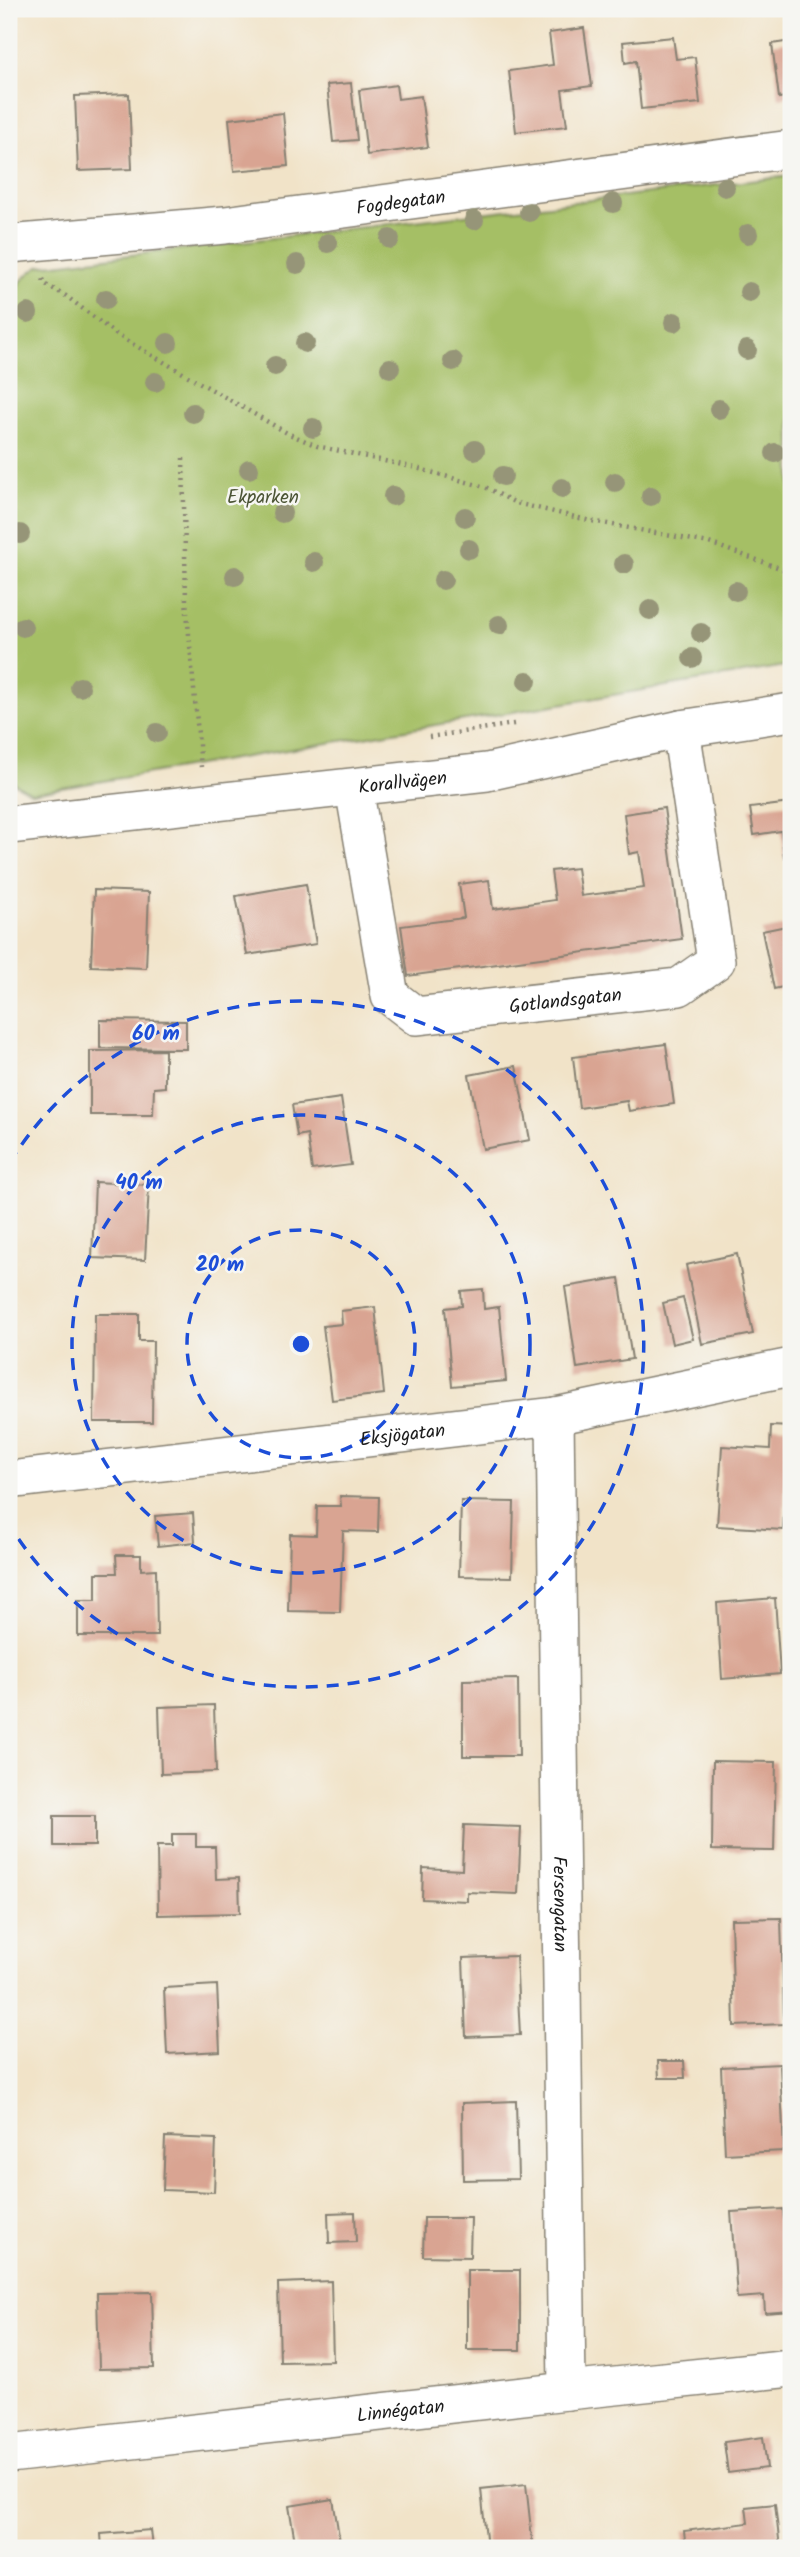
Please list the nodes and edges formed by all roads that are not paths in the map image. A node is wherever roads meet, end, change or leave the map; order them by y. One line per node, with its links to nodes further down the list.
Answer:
1 (791, 149): 2 (street, Fogdegatan)
2 (16, 244)
3 (791, 712): 4 (street, Korallvägen)
4 (681, 729): 5 (street, Korallvägen); 5 (street, Gotlandsgatan)
5 (354, 788): 6 (street, Korallvägen)
6 (9, 825)
7 (791, 1367): 8 (street, Eksjögatan)
8 (555, 1416): 9 (street, Eksjögatan); 11 (street, Fersengatan)
9 (9, 1480)
10 (791, 2368): 11 (street, Linnégatan)
11 (567, 2391): 12 (street, Linnégatan)
12 (9, 2454)

